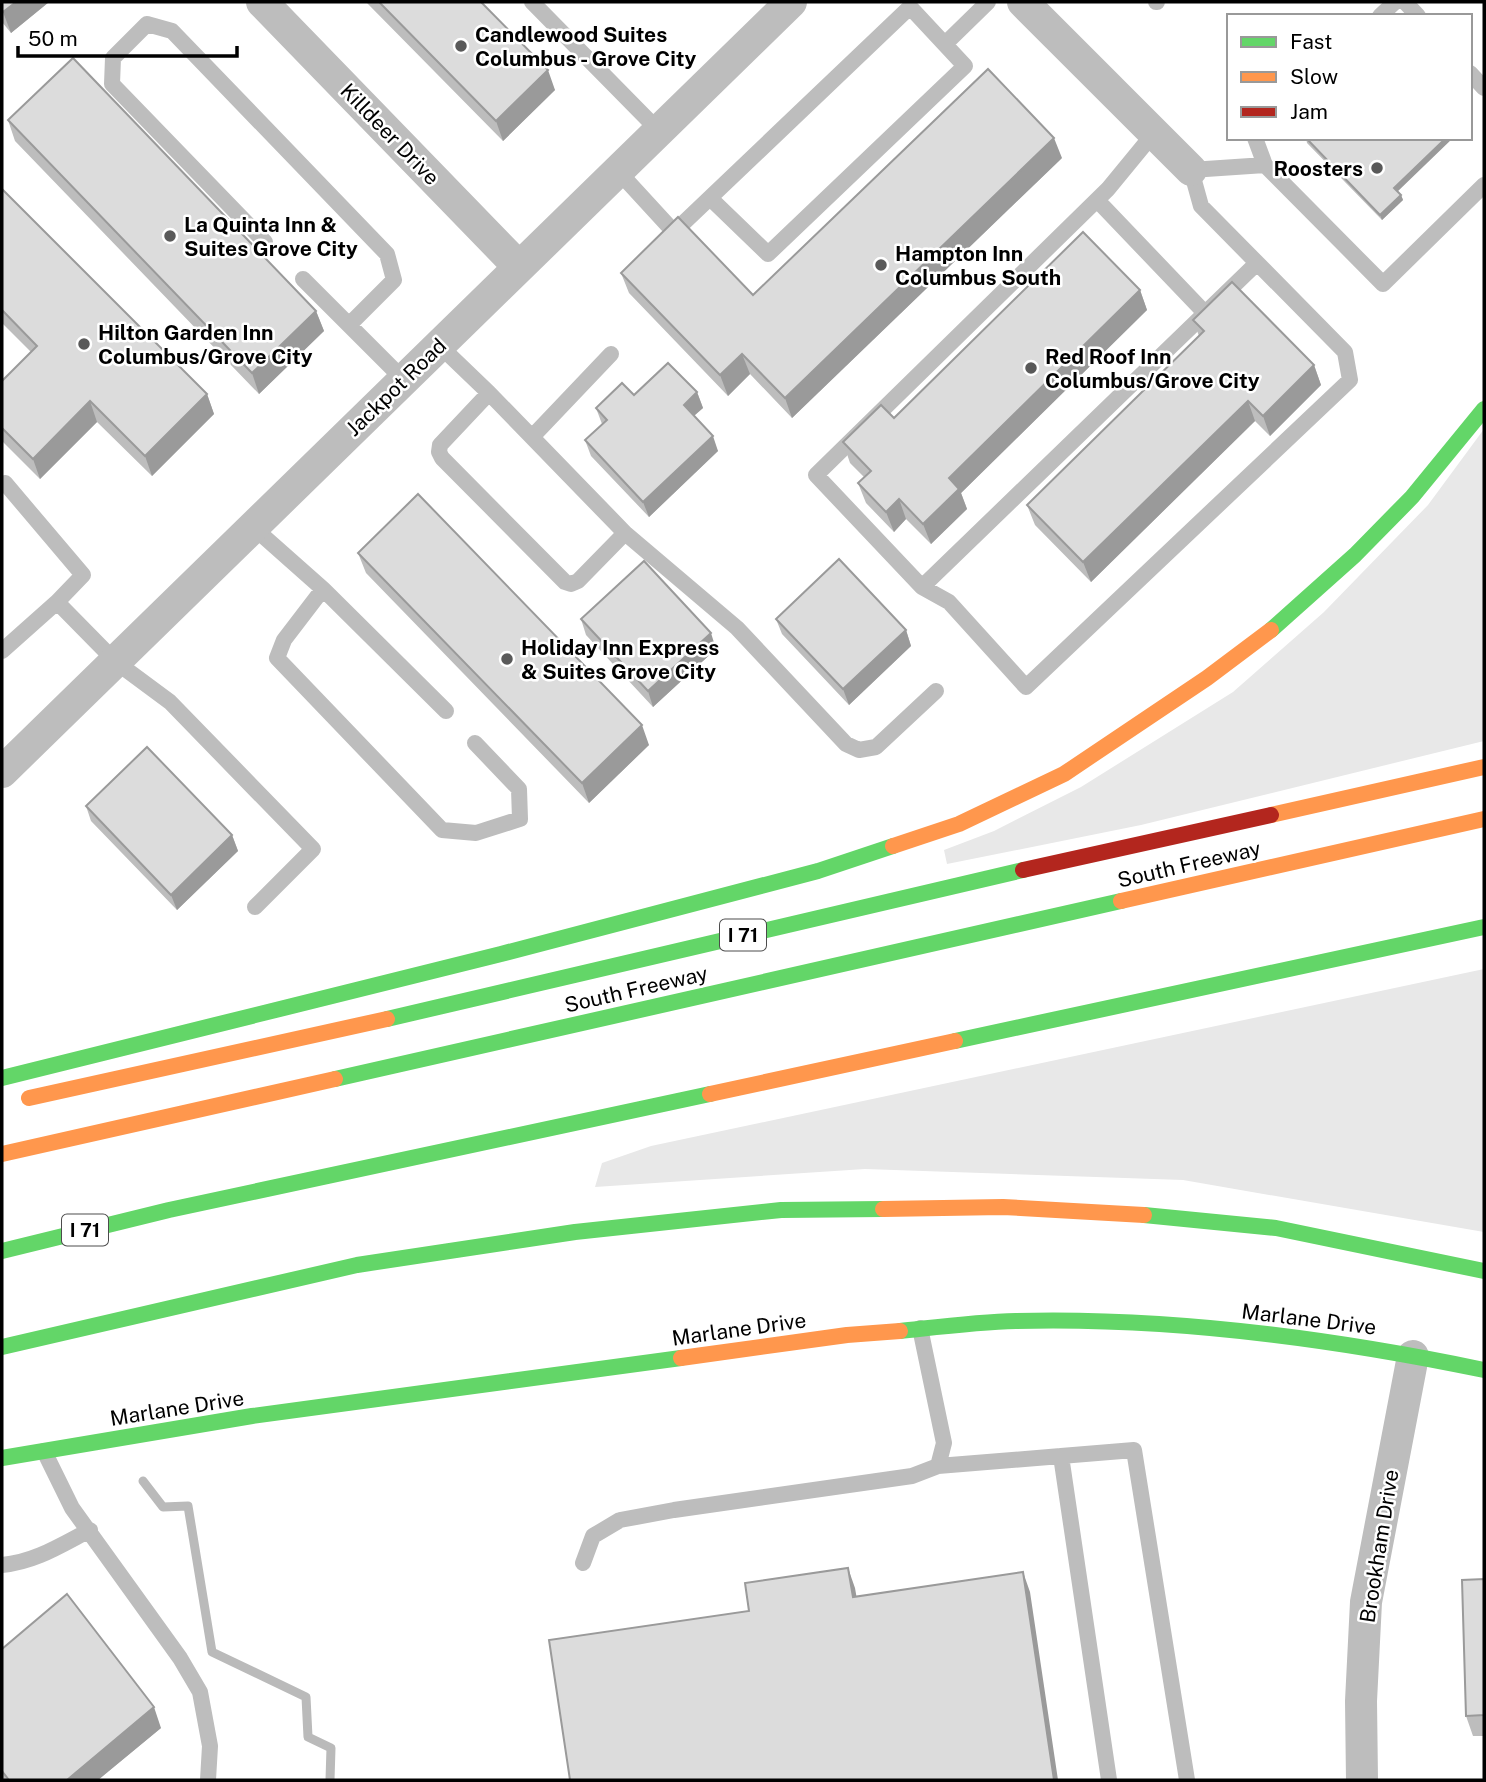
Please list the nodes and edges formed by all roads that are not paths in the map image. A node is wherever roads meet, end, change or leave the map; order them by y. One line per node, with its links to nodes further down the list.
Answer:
1 (262, 2): 22 (street, Killdeer Drive)
2 (532, 2): 11 (lane)
3 (791, 2): 11 (street, Jackpot Road)
4 (988, 2): 8 (lane)
5 (1023, 2): 12 (street)
6 (1395, 2): 7 (lane)
7 (1382, 14)
8 (945, 44): 18 (lane); 18 (lane)
9 (1472, 75): 10 (lane)
10 (1484, 88)
11 (659, 131): 16 (street, Jackpot Road)
12 (1154, 134): 15 (street); 19 (lane)
13 (1256, 140): 14 (lane)
14 (1265, 165): 15 (lane); 17 (lane)
15 (1191, 170): 21 (lane)
16 (618, 171): 18 (lane); 22 (street, Jackpot Road)
17 (1484, 185)
18 (710, 198)
19 (1097, 200): 24 (lane); 35 (lane)
20 (265, 242): 25 (lane)
21 (1256, 264): 24 (lane); 35 (lane)
22 (519, 267): 26 (street, Jackpot Road)
23 (303, 279): 25 (lane)
24 (1205, 313): 35 (lane)
25 (349, 325): 28 (lane)
26 (439, 345): 28 (street, Jackpot Road); 29 (lane)
27 (611, 354): 31 (lane)
28 (404, 380): 33 (street, Jackpot Road)
29 (489, 393): 31 (lane); 34 (lane)
30 (1484, 409): 48 (main road)
31 (532, 437): 34 (lane)
32 (5, 483): 37 (lane)
33 (253, 527): 36 (lane); 39 (street, Jackpot Road)
34 (625, 533): 40 (lane)
35 (922, 587)
36 (323, 589): 41 (lane); 42 (lane)
37 (57, 602): 38 (lane); 39 (lane)
38 (2, 651)
39 (116, 662): 44 (street, Jackpot Road); 46 (lane)
40 (936, 691)
41 (446, 711)
42 (475, 743)
43 (1484, 766): 49 (main road, I 71)
44 (2, 772)
45 (1484, 819): 50 (main road, South Freeway / I 71)
46 (255, 907)
47 (1484, 928): 51 (main road, I 71)
48 (2, 1078)
49 (15, 1101)
50 (2, 1154)
51 (2, 1251)
52 (283, 1265): 53 (main road)
53 (357, 1265): 54 (main road); 56 (main road)
54 (1484, 1271)
55 (920, 1328): 57 (main road, Marlane Drive); 59 (main road, Marlane Drive); 62 (lane)
56 (2, 1347)
57 (1413, 1356): 58 (main road, Marlane Drive); 69 (street, Brookham Drive)
58 (1484, 1370)
59 (44, 1451): 61 (main road, Marlane Drive); 63 (lane)
60 (1061, 1456): 62 (lane); 67 (lane); 68 (lane)
61 (2, 1458)
62 (938, 1465): 64 (lane)
63 (90, 1530): 65 (lane); 66 (lane)
64 (583, 1563)
65 (2, 1565)
66 (208, 1780)
67 (1109, 1780)
68 (1187, 1780)
69 (1362, 1780)

